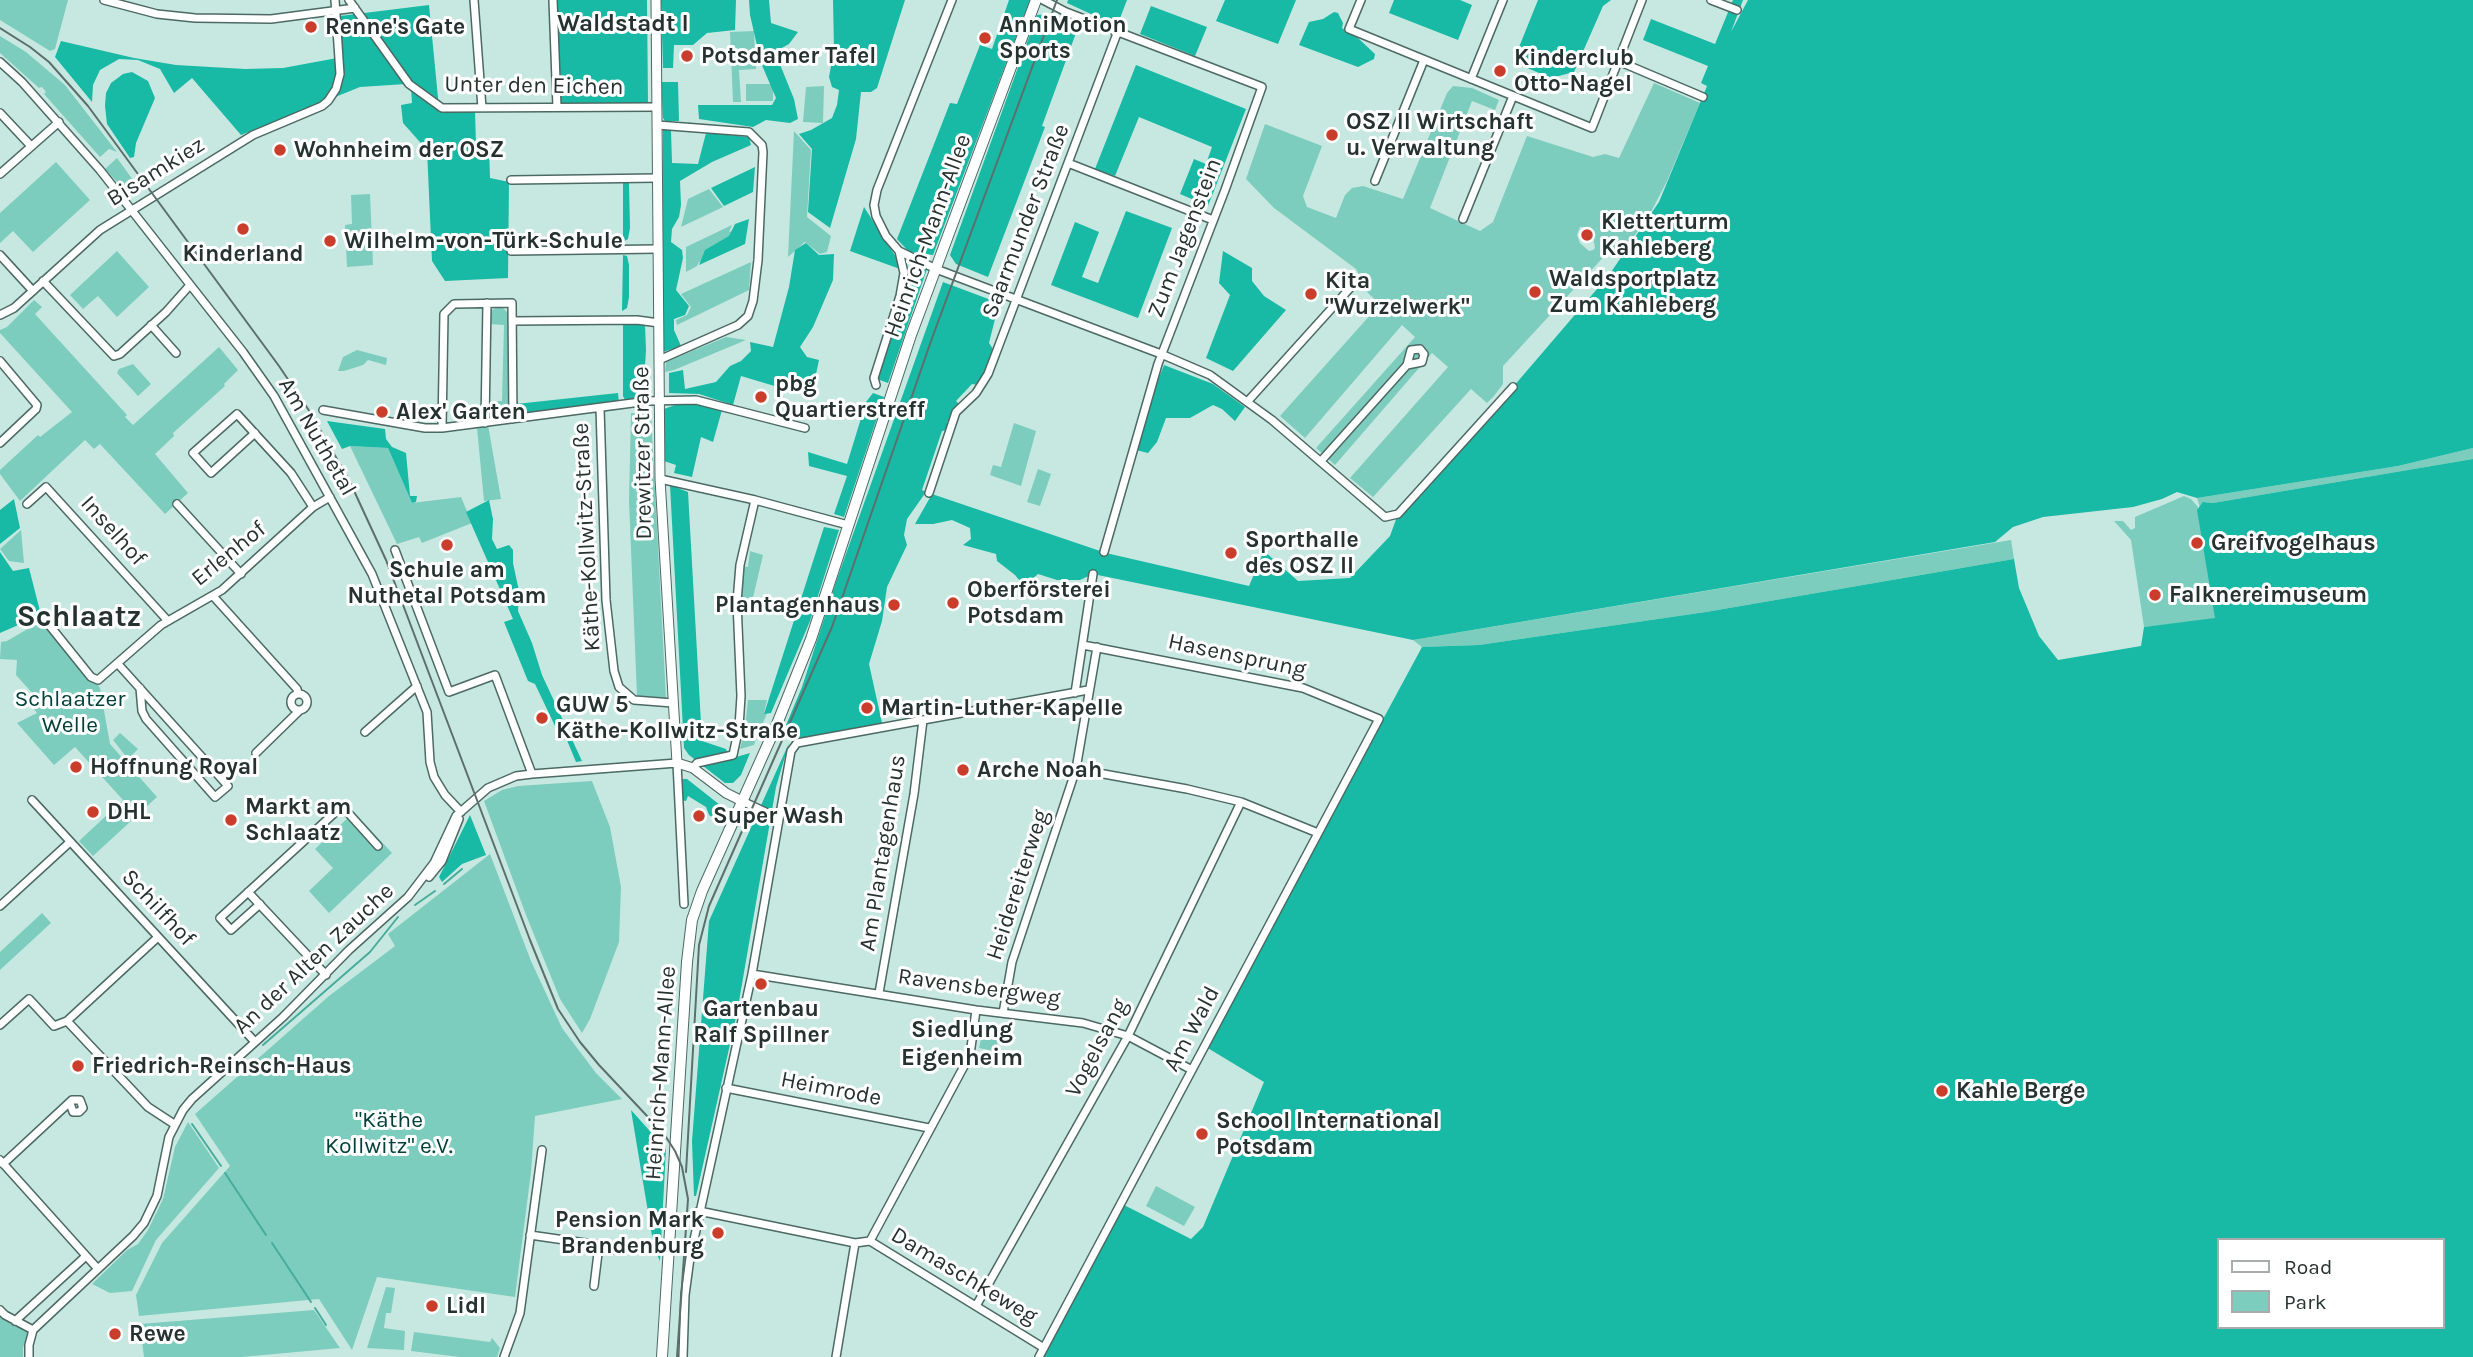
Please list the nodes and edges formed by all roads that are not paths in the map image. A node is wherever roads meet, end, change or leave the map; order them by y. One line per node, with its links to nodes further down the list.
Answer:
1 (104, 0): 16 (street)
2 (335, 0): 16 (street)
3 (349, 0): 14 (street, Unter den Eichen)
4 (474, 0): 26 (street)
5 (553, 0): 24 (street)
6 (656, 0): 25 (street, Drewitzer Straße)
7 (951, 0): 41 (street)
8 (1036, 0): 43 (main road, Heinrich-Mann-Allee)
9 (1043, 0): 17 (street)
10 (1360, 0): 18 (street)
11 (1503, 0): 21 (street)
12 (1642, 0): 19 (street)
13 (1710, 0): 15 (street)
14 (355, 8): 16 (street); 26 (street, Unter den Eichen)
15 (1737, 10)
16 (336, 12): 36 (street, Bisamkiez)
17 (1118, 31): 31 (street, Saarmunder Straße); 38 (street, Zum Jagenstein)
18 (1424, 60): 21 (street); 35 (street)
19 (1618, 61): 22 (street); 23 (street)
20 (0, 62): 28 (street, Am Nuthetal)
21 (1471, 79): 22 (street)
22 (1513, 96): 37 (street)
23 (1703, 97)
24 (557, 107): 25 (street, Unter den Eichen); 26 (street, Unter den Eichen)
25 (657, 107): 29 (street, Drewitzer Straße)
26 (482, 108)
27 (0, 113): 30 (street)
28 (59, 122): 30 (street); 36 (street, Am Nuthetal)
29 (657, 125): 33 (street, Drewitzer Straße); 56 (street)
30 (31, 146): 32 (street)
31 (1068, 163): 38 (street); 48 (street, Saarmunder Straße)
32 (0, 174)
33 (657, 178): 34 (street); 39 (street, Drewitzer Straße)
34 (511, 180)
35 (1375, 181)
36 (131, 210): 44 (street, Bisamkiez); 45 (street, Am Nuthetal)
37 (1463, 219)
38 (1213, 220): 55 (street, Zum Jagenstein)
39 (658, 249): 40 (street); 52 (street, Drewitzer Straße)
40 (511, 251)
41 (899, 251): 43 (street); 59 (street)
42 (0, 255): 47 (street)
43 (936, 269): 48 (street); 79 (main road, Heinrich-Mann-Allee)
44 (43, 281): 47 (street, Bisamkiez); 53 (street)
45 (190, 285): 53 (street); 74 (street, Am Nuthetal)
46 (1351, 287): 62 (street)
47 (33, 291): 50 (street, Bisamkiez)
48 (1016, 300): 55 (street); 73 (street, Saarmunder Straße)
49 (487, 303): 51 (street); 66 (street); 67 (street)
50 (0, 315)
51 (512, 321): 52 (street); 65 (street)
52 (659, 323): 56 (street, Drewitzer Straße)
53 (151, 325): 54 (street)
54 (176, 353)
55 (1161, 354): 62 (street); 81 (street, Zum Jagenstein)
56 (659, 360): 61 (street, Drewitzer Straße)
57 (0, 361): 70 (street)
58 (1407, 365): 71 (street)
59 (876, 385)
60 (1513, 387): 71 (street)
61 (660, 401): 63 (street); 68 (street); 72 (street, Drewitzer Straße)
62 (1248, 401): 71 (street)
63 (600, 408): 65 (street); 94 (street, Käthe-Kollwitz-Straße)
64 (323, 410): 67 (street)
65 (513, 419): 66 (street)
66 (485, 423): 67 (street)
67 (442, 428)
68 (805, 428)
69 (255, 433): 69 (street); 78 (street)
70 (0, 443)
71 (1321, 461)
72 (660, 479): 75 (street); 94 (street, Drewitzer Straße)
73 (929, 493)
74 (330, 497): 78 (street, Erlenhof); 90 (street, Am Nuthetal)
75 (755, 500): 79 (street); 100 (street)
76 (27, 504): 85 (street, Inselhof)
77 (177, 504): 82 (street)
78 (313, 507): 82 (street, Erlenhof)
79 (848, 525): 104 (main road, Heinrich-Mann-Allee)
80 (395, 550): 102 (street)
81 (1104, 552)
82 (241, 574): 84 (street, Erlenhof)
83 (1093, 574): 87 (street)
84 (213, 596): 85 (street, Erlenhof); 98 (street)
85 (168, 621): 89 (street, Erlenhof)
86 (50, 626): 89 (street, Erlenhof)
87 (1083, 645): 88 (street, Hasensprung); 93 (street)
88 (1097, 647): 92 (street, Heidereiterweg); 95 (street, Hasensprung)
89 (118, 664): 91 (street)
90 (417, 686): 97 (street); 106 (street, Am Nuthetal)
91 (140, 688): 91 (street)
92 (1088, 690): 93 (street); 101 (street, Heidereiterweg)
93 (1075, 693): 96 (street)
94 (673, 703): 99 (street, Drewitzer Straße)
95 (1379, 719): 108 (street, Am Wald)
96 (923, 720): 107 (street); 118 (street, Am Plantagenhaus)
97 (365, 732)
98 (256, 753)
99 (677, 763): 100 (street, An der Alten Zauche); 102 (street, An der Alten Zauche); 113 (street, Drewitzer Straße)
100 (693, 768): 104 (street, An der Alten Zauche)
101 (1076, 769): 105 (street); 120 (street, Heidereiterweg)
102 (532, 774): 106 (street, An der Alten Zauche)
103 (32, 800): 109 (street, Schilfhof)
104 (742, 801): 107 (street); 148 (main road, Heinrich-Mann-Allee)
105 (1241, 802): 108 (street); 123 (street, Vogelsang)
106 (461, 812): 117 (street, An der Alten Zauche)
107 (778, 818): 116 (street)
108 (1318, 833): 125 (street, Am Wald)
109 (70, 842): 114 (street); 115 (street, Schilfhof)
110 (379, 846): 111 (street)
111 (248, 892): 112 (street); 112 (street)
112 (260, 904): 117 (street)
113 (684, 904)
114 (0, 906)
115 (158, 937): 121 (street); 124 (street, Schilfhof)
116 (752, 974): 118 (street, Ravensbergweg); 126 (street)
117 (326, 975): 124 (street, An der Alten Zauche)
118 (879, 993): 119 (street, Ravensbergweg)
119 (976, 1010): 120 (street, Ravensbergweg); 129 (street)
120 (1003, 1013): 123 (street, Ravensbergweg)
121 (67, 1021): 122 (street); 128 (street)
122 (0, 1025)
123 (1128, 1036): 125 (street, Ravensbergweg); 141 (street, Vogelsang)
124 (255, 1042): 128 (street, An der Alten Zauche)
125 (1192, 1070): 145 (street, Am Wald)
126 (726, 1087): 129 (street, Heimrode); 132 (street)
127 (70, 1103): 131 (street)
128 (174, 1124): 139 (street, An der Alten Zauche)
129 (929, 1128): 134 (street)
130 (542, 1150): 133 (street)
131 (2, 1162): 138 (street)
132 (699, 1211): 135 (street, Damaschkeweg); 149 (street)
133 (530, 1235): 136 (street); 147 (street)
134 (870, 1241): 135 (street, Damaschkeweg); 141 (street, Damaschkeweg)
135 (856, 1243): 150 (street)
136 (599, 1245): 137 (street); 140 (street)
137 (612, 1250)
138 (86, 1256): 139 (street); 143 (street)
139 (98, 1269): 144 (street, An der Alten Zauche)
140 (594, 1286)
141 (976, 1306): 145 (street, Damaschkeweg)
142 (0, 1310): 143 (street)
143 (15, 1321): 144 (street)
144 (33, 1330): 146 (street)
145 (1044, 1348): 151 (street, Am Wald)
146 (29, 1357)
147 (504, 1357)
148 (662, 1357)
149 (683, 1357)
150 (836, 1357)
151 (1039, 1357)

